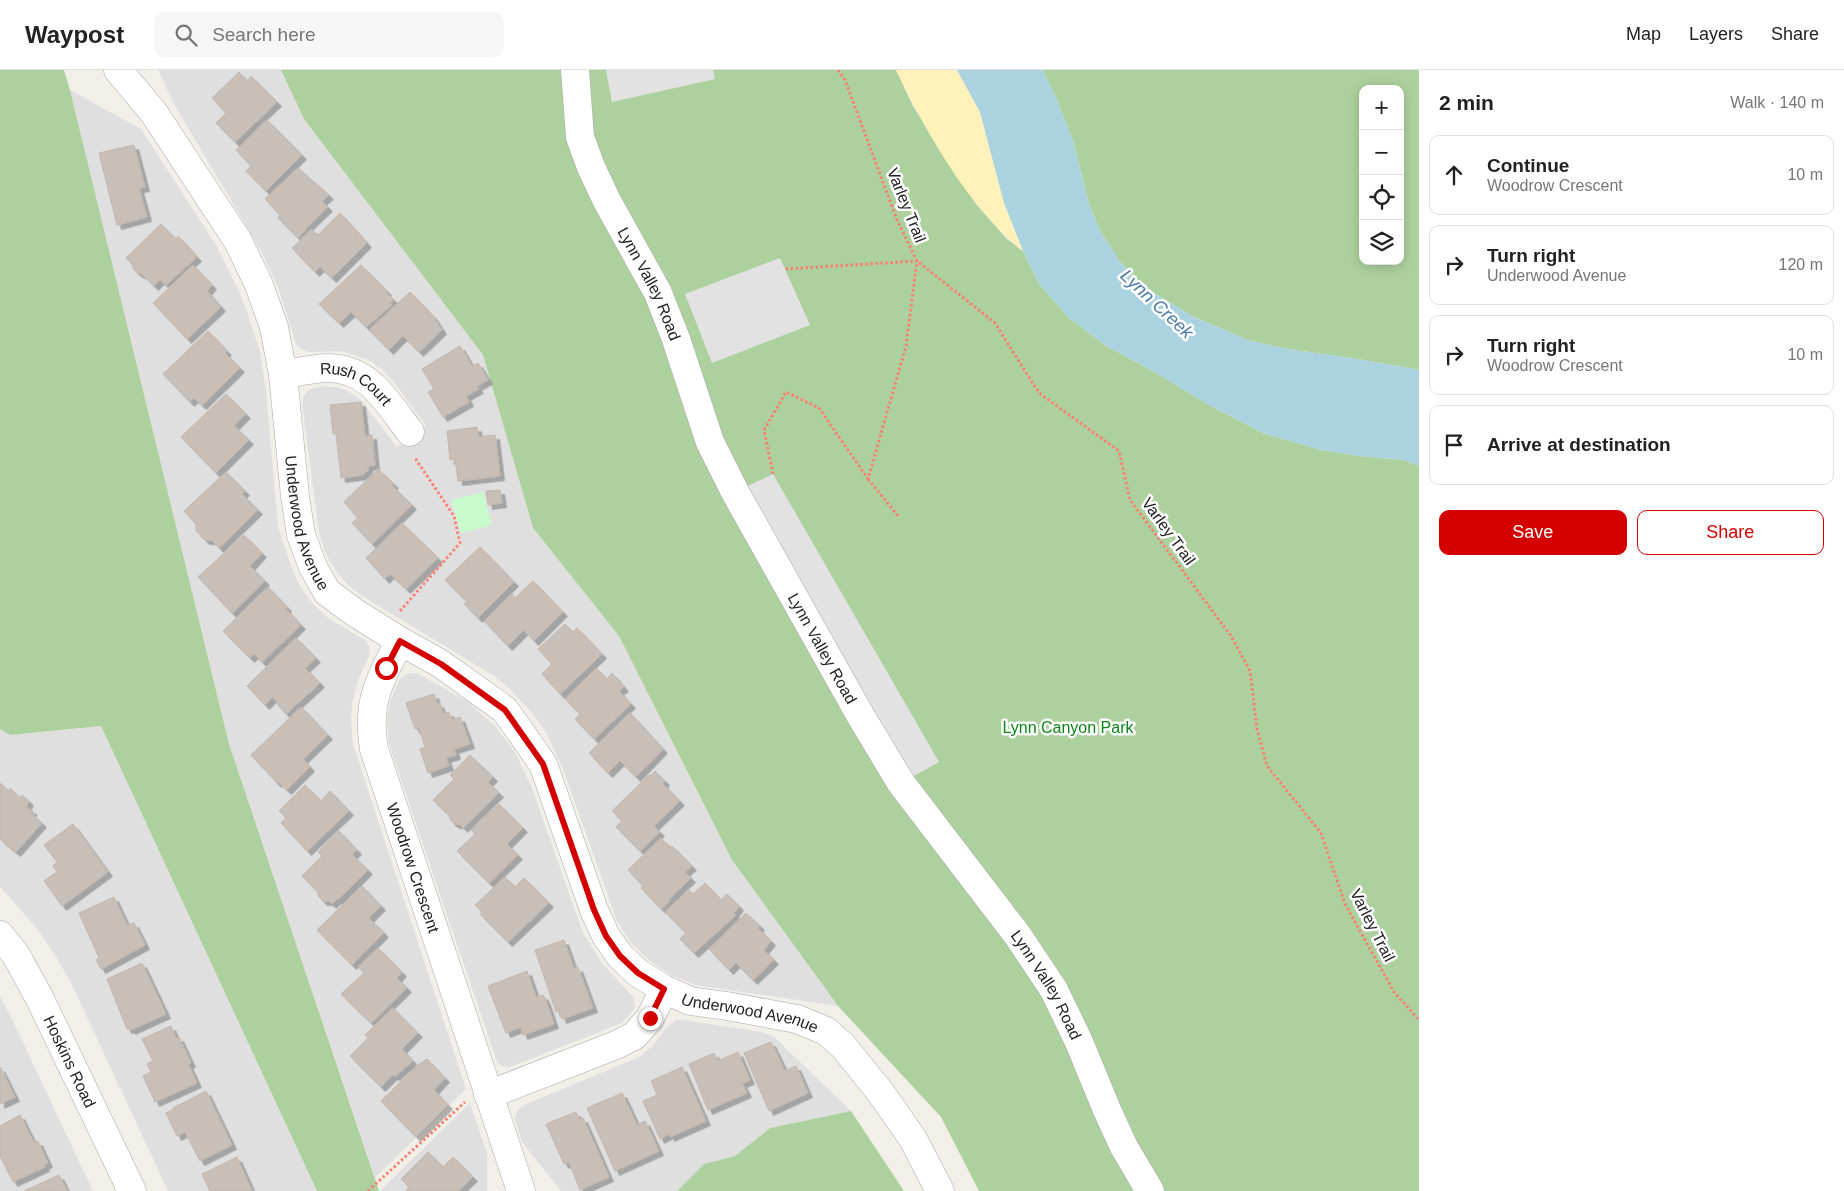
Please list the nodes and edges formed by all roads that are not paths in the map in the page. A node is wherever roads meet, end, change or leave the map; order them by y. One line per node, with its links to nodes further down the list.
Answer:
1 (118, 70): 3 (street, Underwood Avenue)
2 (575, 70): 12 (street, Lynn Valley Road)
3 (283, 375): 4 (street, Rush Court); 5 (street, Underwood Avenue)
4 (410, 432)
5 (391, 636): 7 (street, Underwood Avenue); 8 (street, Woodrow Crescent)
6 (0, 936): 9 (street, Hoskins Road)
7 (664, 989): 8 (street); 11 (street, Underwood Avenue)
8 (487, 1091): 10 (street, Woodrow Crescent)
9 (132, 1191)
10 (521, 1191)
11 (940, 1191)
12 (1150, 1191)

